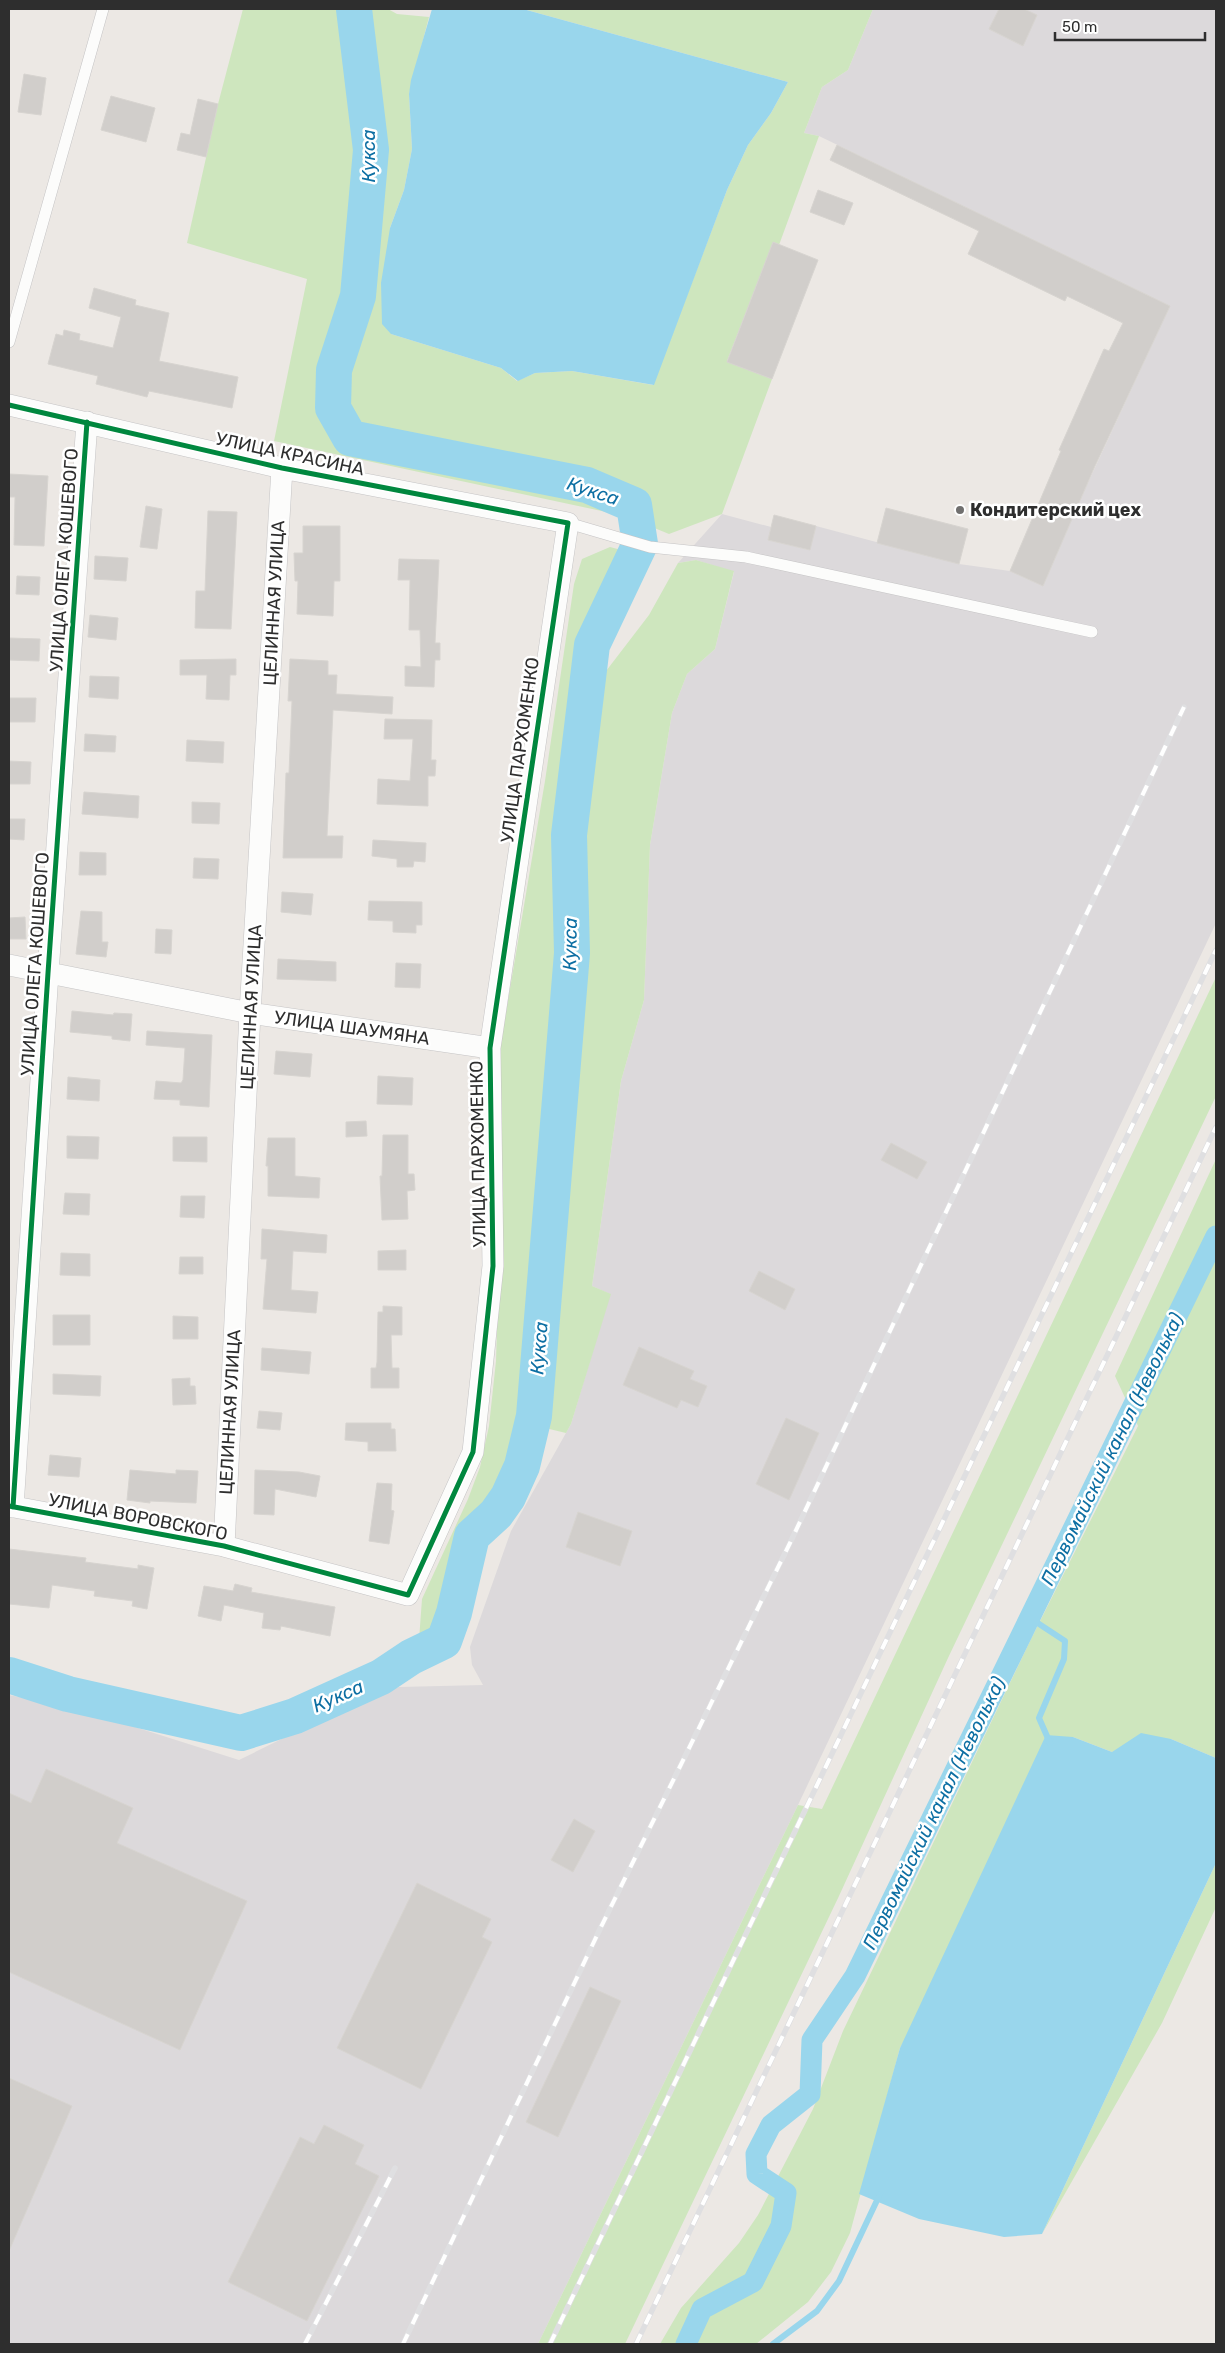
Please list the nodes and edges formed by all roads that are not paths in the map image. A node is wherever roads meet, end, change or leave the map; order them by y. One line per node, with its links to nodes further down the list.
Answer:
1 (103, 9): 2 (lane)
2 (9, 342)
3 (9, 405): 4 (street, УЛИЦА КРАСИНА)
4 (87, 422): 5 (street, УЛИЦА КРАСИНА); 9 (street, УЛИЦА ОЛЕГА КОШЕВОГО)
5 (282, 468): 6 (street, УЛИЦА КРАСИНА); 10 (street, ЦЕЛИННАЯ УЛИЦА)
6 (568, 523): 7 (lane); 11 (street, УЛИЦА ПАРХОМЕНКО)
7 (1092, 632)
8 (9, 965): 9 (street, УЛИЦА ШАУМЯНА)
9 (48, 973): 10 (street, УЛИЦА ШАУМЯНА); 12 (street, УЛИЦА ОЛЕГА КОШЕВОГО)
10 (250, 1013): 11 (street, УЛИЦА ШАУМЯНА); 13 (street, ЦЕЛИННАЯ УЛИЦА)
11 (490, 1048): 14 (street, УЛИЦА ПАРХОМЕНКО)
12 (11, 1507): 13 (street, УЛИЦА ВОРОВСКОГО)
13 (224, 1546): 14 (street, УЛИЦА ВОРОВСКОГО)
14 (408, 1595)

